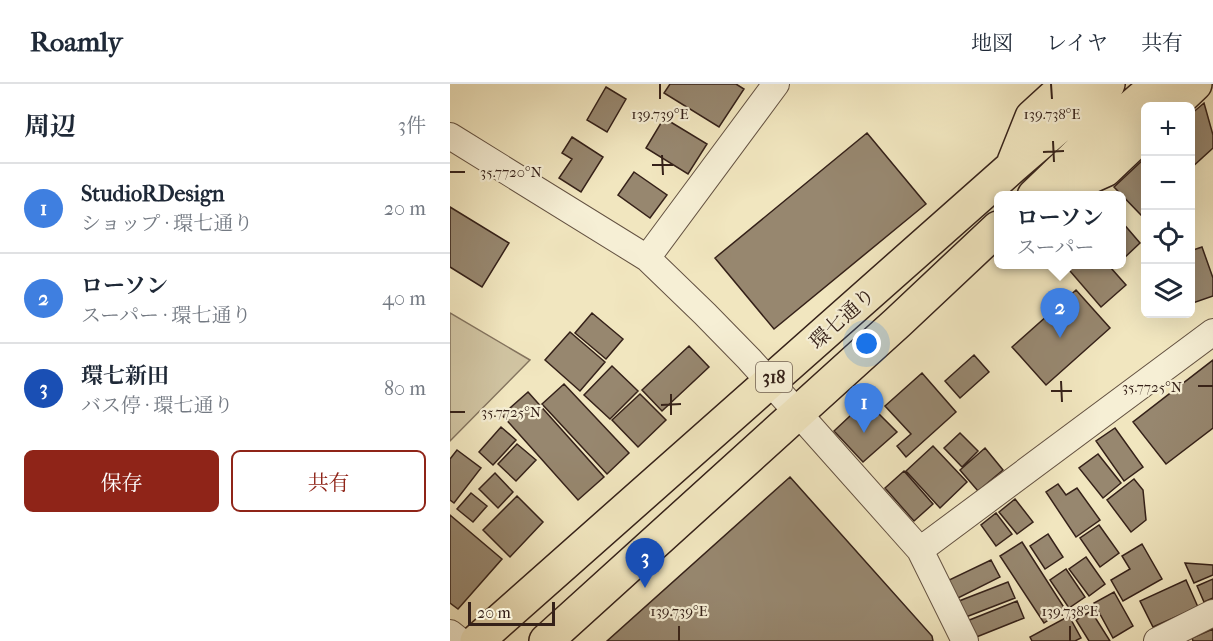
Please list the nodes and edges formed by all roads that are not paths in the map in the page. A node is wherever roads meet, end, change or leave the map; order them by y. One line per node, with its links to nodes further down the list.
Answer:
1 (776, 84): 12 (street)
2 (1108, 84): 5 (main road, 318)
3 (1158, 84): 9 (main road)
4 (1196, 84): 6 (main road)
5 (1070, 100): 14 (main road, 環七通り / 318)
6 (1176, 102)
7 (450, 136): 12 (street)
8 (1141, 136): 10 (main road)
9 (1038, 191)
10 (1056, 191)
11 (994, 233): 15 (main road, 環七通り / 318)
12 (648, 258): 14 (street)
13 (1213, 332): 16 (street)
14 (770, 382): 15 (street); 20 (main road, 環七通り / 318)
15 (798, 413): 16 (street); 21 (main road, 環七通り / 318)
16 (920, 550): 22 (street)
17 (1213, 613): 23 (street)
18 (450, 633): 19 (street)
19 (460, 641)
20 (477, 641)
21 (546, 641)
22 (966, 641)
23 (1157, 641)

